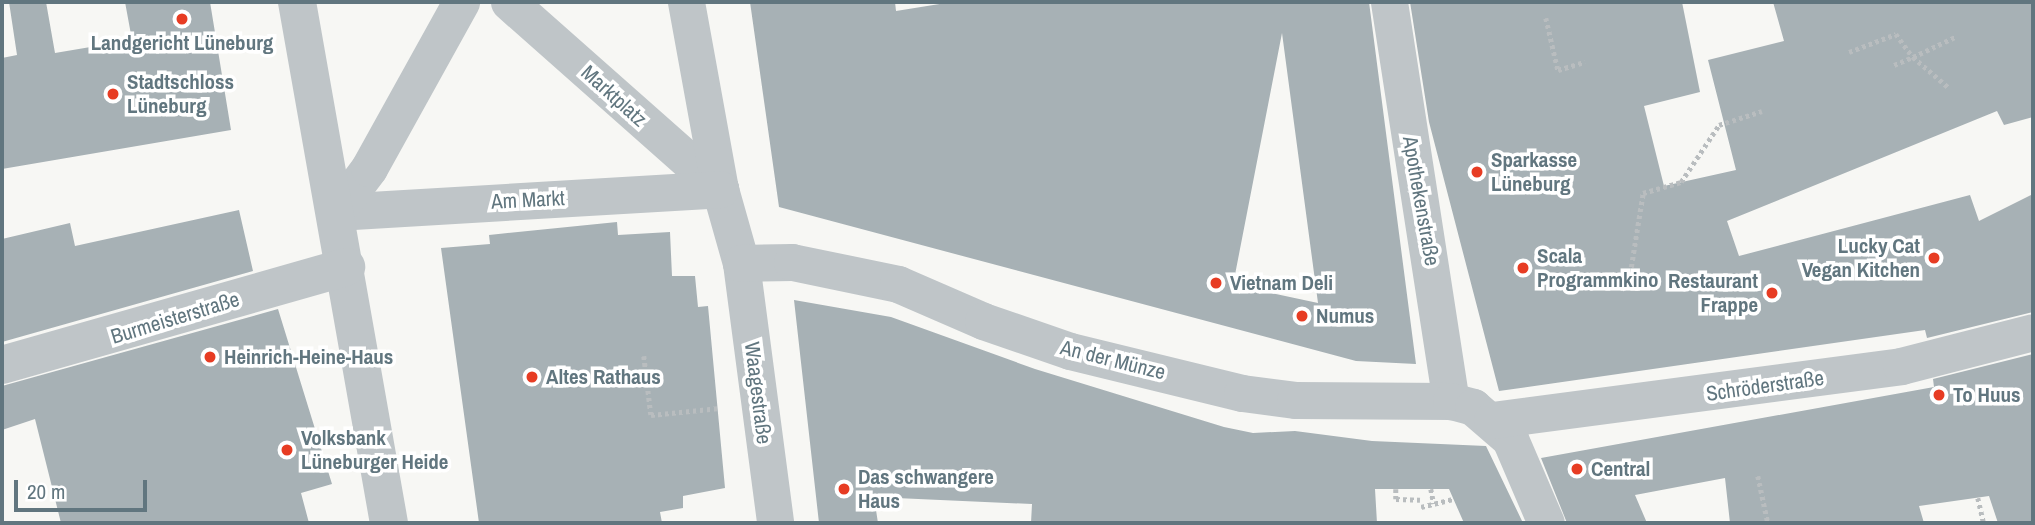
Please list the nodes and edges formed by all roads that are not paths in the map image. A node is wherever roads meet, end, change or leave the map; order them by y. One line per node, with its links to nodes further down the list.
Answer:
1 (297, 2): 7 (street)
2 (461, 2): 7 (street)
3 (509, 2): 6 (street, Marktplatz)
4 (687, 2): 6 (street)
5 (1389, 2): 12 (street, Apothekenstraße)
6 (720, 189): 7 (street, Am Markt); 8 (street)
7 (336, 212): 9 (street)
8 (741, 262): 12 (street, An der Münze); 15 (street, Waagestraße)
9 (346, 267): 11 (street, Burmeisterstraße); 14 (street)
10 (2033, 332): 13 (street, Schröderstraße)
11 (2, 365)
12 (1451, 401): 13 (street, An der Münze)
13 (1492, 420): 16 (street)
14 (388, 523)
15 (775, 523)
16 (1546, 523)

